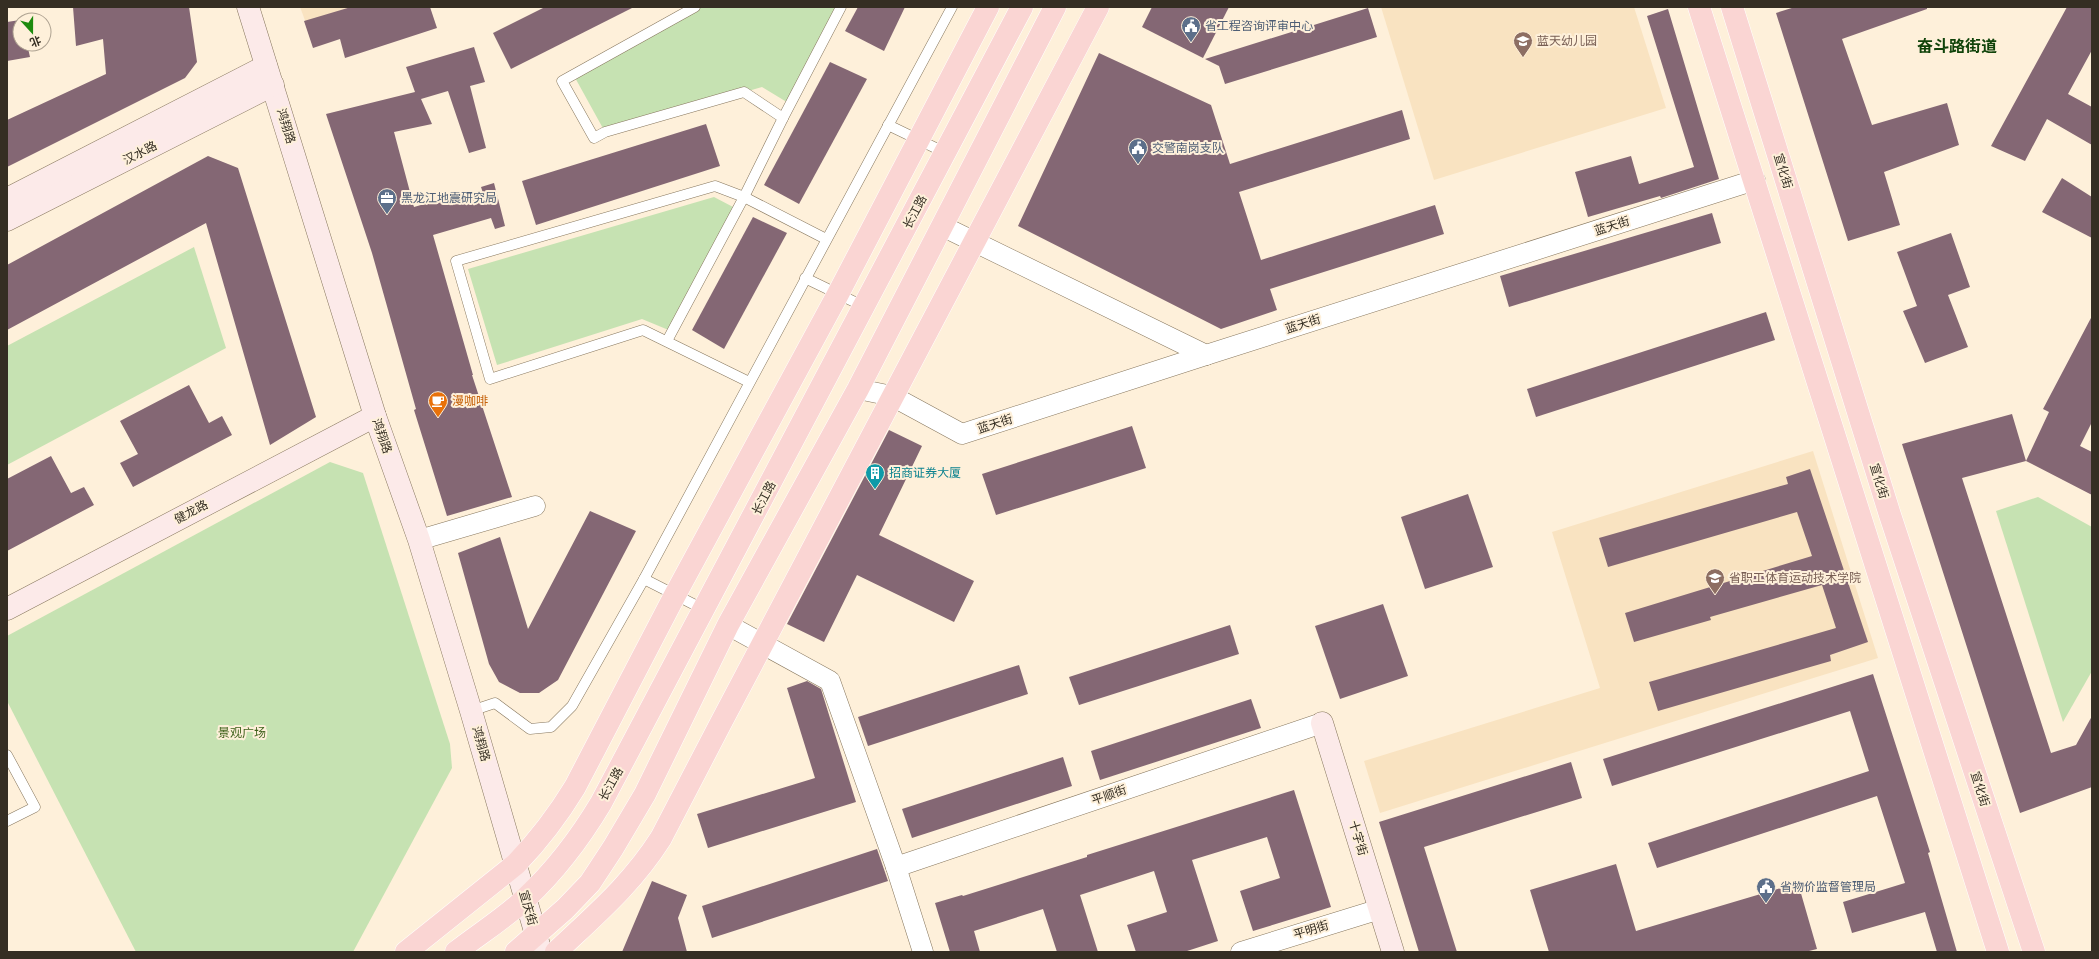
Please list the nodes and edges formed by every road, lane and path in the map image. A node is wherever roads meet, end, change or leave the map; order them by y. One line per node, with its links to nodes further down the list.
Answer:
1 (248, 7): 11 (main road, 鸿翔路)
2 (695, 7): 12 (lane)
3 (841, 7): 12 (lane)
4 (952, 7): 13 (lane)
5 (988, 7): 14 (main road)
6 (1022, 7): 15 (main road, 长江路)
7 (1056, 7): 20 (main road)
8 (1098, 7): 22 (main road)
9 (1699, 7): 16 (main road)
10 (1732, 7): 57 (main road, 宣化街)
11 (270, 76): 18 (main road, 汉水路); 19 (main road, 汉水路); 31 (main road, 鸿翔路)
12 (783, 118): 17 (lane)
13 (888, 125): 14 (lane); 21 (lane)
14 (919, 139): 15 (lane); 24 (main road)
15 (946, 153): 25 (main road, 长江路)
16 (1755, 180): 27 (street, 蓝天街); 56 (main road)
17 (744, 197): 21 (lane); 26 (lane); 26 (lane)
18 (7, 199)
19 (7, 220)
20 (942, 226): 22 (street); 29 (main road)
21 (826, 239): 23 (lane)
22 (976, 242): 27 (street); 30 (main road)
23 (805, 278): 24 (lane); 28 (lane)
24 (838, 294): 25 (lane); 35 (main road)
25 (865, 308): 37 (main road, 长江路)
26 (667, 341): 28 (lane)
27 (1206, 354): 30 (street, 蓝天街)
28 (749, 382): 34 (lane)
29 (858, 389): 30 (street, 蓝天街); 38 (main road)
30 (892, 396): 39 (main road)
31 (375, 416): 33 (main road, 鸿翔路); 36 (main road, 健龙路)
32 (535, 506): 33 (street)
33 (418, 540): 40 (main road, 鸿翔路)
34 (644, 579): 35 (lane); 40 (lane)
35 (675, 595): 37 (lane); 44 (main road)
36 (7, 608)
37 (705, 610): 46 (main road, 长江路)
38 (728, 625): 39 (street); 48 (main road)
39 (762, 643): 45 (street); 52 (main road)
40 (471, 711): 44 (main road, 鸿翔路)
41 (1322, 723): 45 (street, 平顺街); 47 (main road, 十字街)
42 (7, 755): 43 (lane)
43 (7, 821)
44 (516, 864): 46 (main road, 宣庆街); 49 (main road)
45 (896, 867): 53 (street)
46 (525, 899): 48 (main road, 宣庆街); 50 (main road, 长江路)
47 (1380, 909): 54 (street, 平明街); 55 (main road, 十字街)
48 (539, 944): 51 (main road)
49 (406, 952)
50 (456, 952)
51 (516, 952)
52 (556, 952)
53 (922, 952)
54 (1241, 952)
55 (1393, 952)
56 (1998, 952)
57 (2034, 952)

